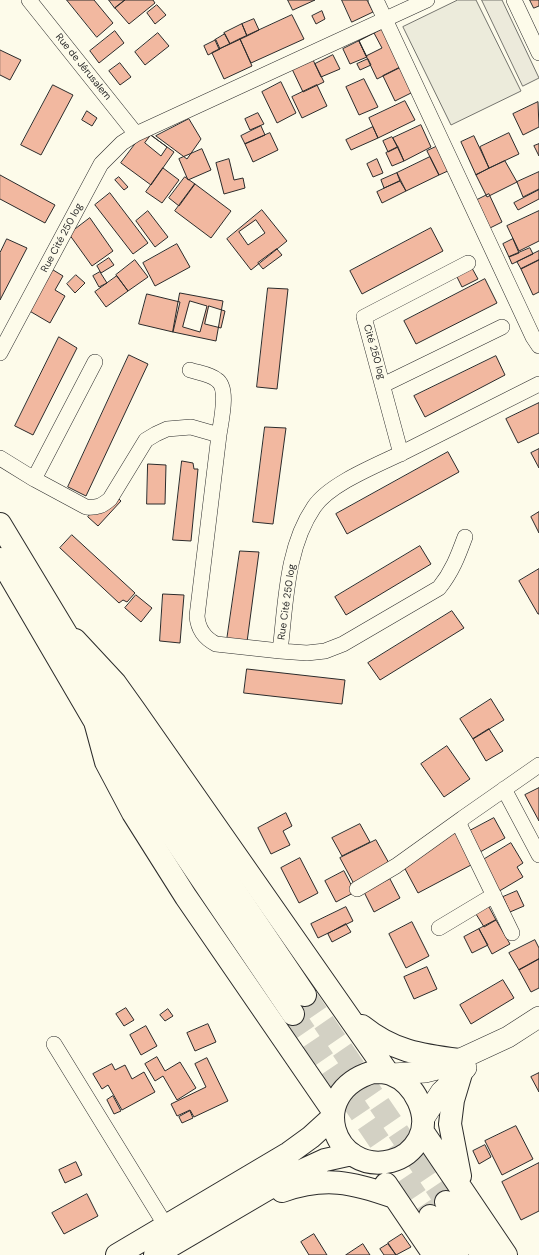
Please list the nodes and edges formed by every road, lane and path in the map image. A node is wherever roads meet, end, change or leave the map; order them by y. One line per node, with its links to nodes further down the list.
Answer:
1 (29, 0): 7 (street, Rue de Jérusalem)
2 (376, 0): 5 (street)
3 (427, 0): 5 (street, Rue Cité 250 log)
4 (514, 0): 6 (street)
5 (386, 20): 7 (street, Rue Cité 250 log); 10 (street)
6 (539, 53)
7 (136, 134): 11 (street, Rue Cité 250 log)
8 (468, 263): 15 (street, Cité 250 log)
9 (502, 327): 15 (street)
10 (539, 346)
11 (0, 353)
12 (95, 362): 19 (street)
13 (190, 370): 16 (street, Rue Cité 250 log)
14 (539, 384): 17 (street, Rue Cité 250 log)
15 (383, 385): 17 (street, Cité 250 log)
16 (219, 435): 19 (street); 24 (street, Rue Cité 250 log)
17 (401, 454): 24 (street, Rue Cité 250 log)
18 (0, 458): 19 (street)
19 (34, 479)
20 (0, 524): 23 (main road)
21 (465, 537): 24 (street)
22 (0, 560): 25 (main road)
23 (61, 626): 34 (main road); 36 (main road)
24 (280, 650)
25 (94, 720): 35 (main road); 41 (main road)
26 (539, 765): 27 (street)
27 (504, 789): 28 (street); 29 (street)
28 (463, 818): 30 (street); 31 (street)
29 (539, 855)
30 (357, 889)
31 (494, 895): 32 (street); 33 (street)
32 (439, 928)
33 (512, 933)
34 (305, 995)
35 (293, 1014)
36 (347, 1015): 39 (main road); 40 (main road)
37 (539, 1017): 39 (main road)
38 (54, 1044): 47 (street)
39 (460, 1065): 40 (main road); 42 (main road); 44 (main road)
40 (390, 1073): 41 (main road); 42 (main road)
41 (333, 1114): 43 (main road); 47 (main road)
42 (424, 1125): 43 (main road); 44 (main road)
43 (361, 1158): 45 (main road); 46 (main road)
44 (462, 1187): 53 (main road)
45 (394, 1197): 46 (main road); 50 (main road)
46 (235, 1208): 49 (main road)
47 (166, 1226): 48 (main road)
48 (117, 1255)
49 (155, 1255)
50 (434, 1255)
51 (457, 1255): 52 (main road)
52 (482, 1255)
53 (506, 1255)

